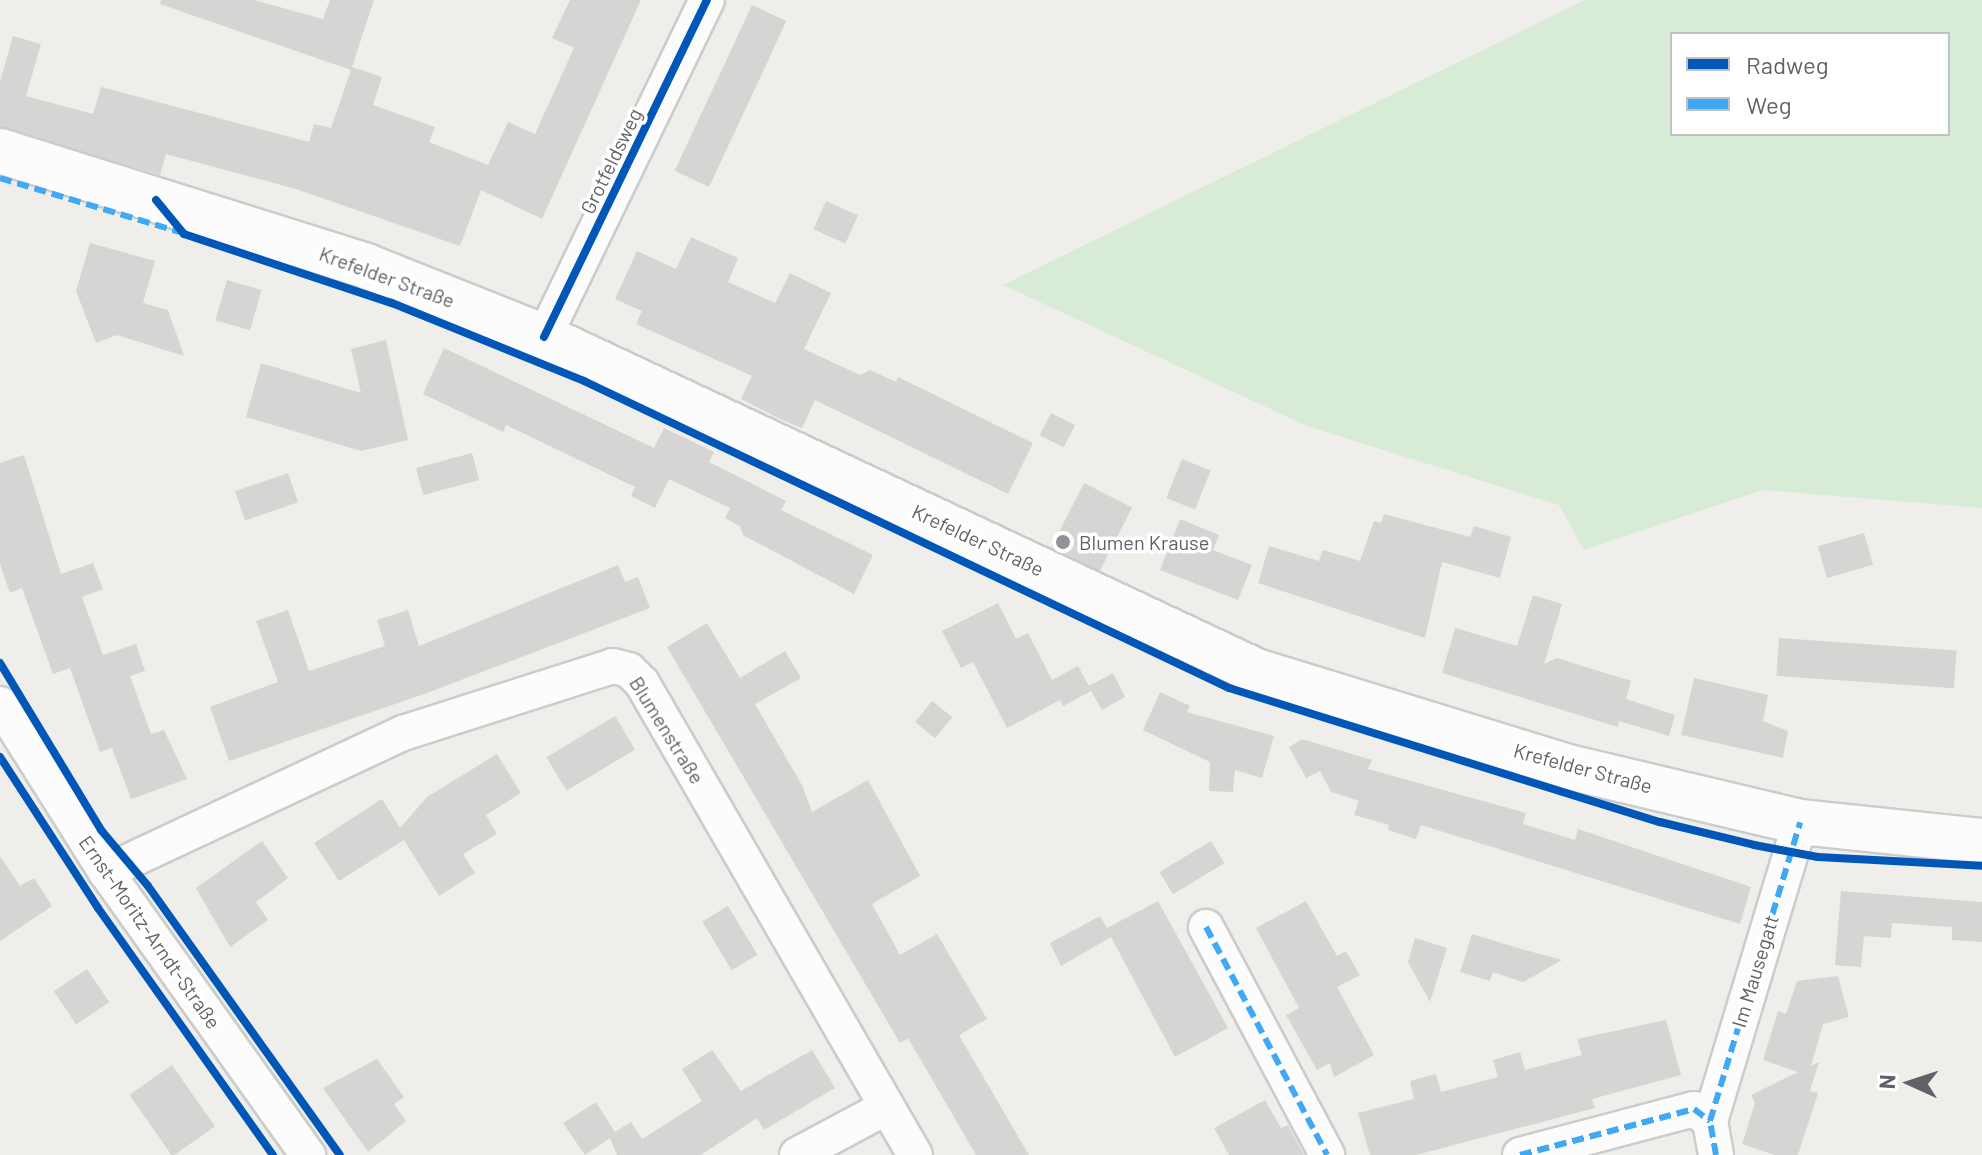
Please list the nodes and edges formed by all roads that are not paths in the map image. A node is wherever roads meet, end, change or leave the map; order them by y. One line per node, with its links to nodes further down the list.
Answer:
1 (707, 0): 3 (street, Grotfeldsweg)
2 (0, 151): 3 (main road, Krefelder Straße)
3 (544, 337): 5 (main road, Krefelder Straße)
4 (0, 704): 7 (street, Ernst-Moritz-Arndt-Straße)
5 (1800, 822): 6 (main road, Krefelder Straße); 10 (street, Im Mausegatt)
6 (1982, 841)
7 (106, 872): 9 (street, Blumenstraße); 11 (street, Ernst-Moritz-Arndt-Straße)
8 (1206, 927): 14 (street)
9 (887, 1107): 12 (street); 13 (street, Blumenstraße)
10 (1710, 1121): 15 (street); 16 (street, Im Mausegatt)
11 (308, 1155)
12 (797, 1155)
13 (915, 1155)
14 (1327, 1155)
15 (1520, 1155)
16 (1716, 1155)

